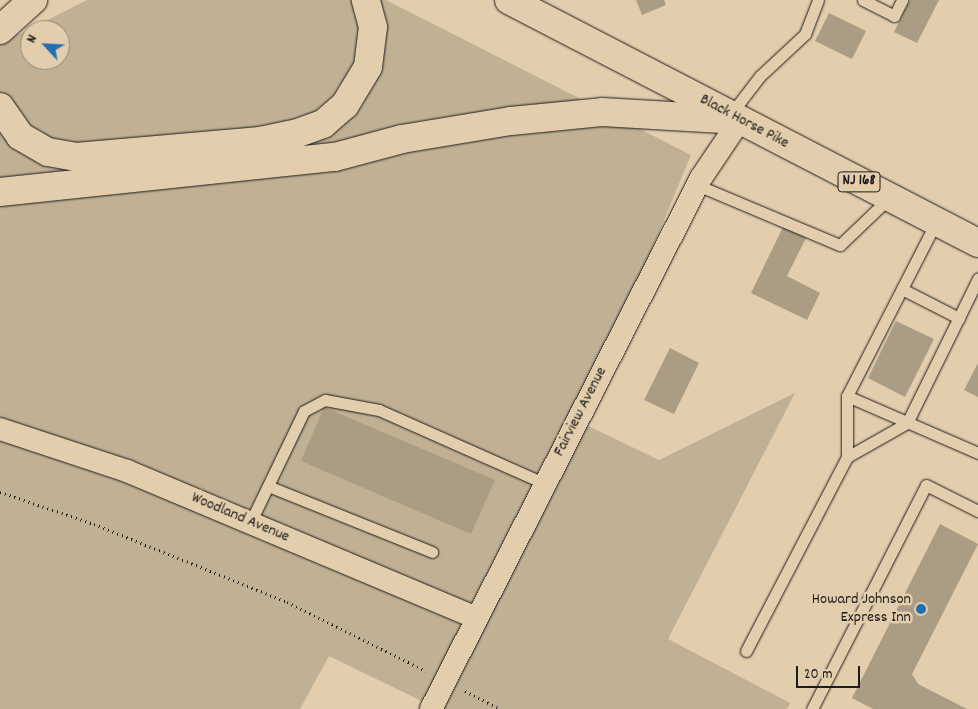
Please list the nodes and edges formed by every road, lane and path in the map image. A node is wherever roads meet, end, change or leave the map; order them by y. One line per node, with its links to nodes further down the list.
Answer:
1 (33, 0): 7 (main road)
2 (366, 0): 8 (main road)
3 (509, 0): 9 (main road, Black Horse Pike / NJ 168)
4 (818, 0): 9 (lane)
5 (862, 0): 6 (lane)
6 (902, 0)
7 (0, 30)
8 (0, 108)
9 (735, 118): 10 (street, Fairview Avenue); 11 (main road); 12 (main road, Black Horse Pike / NJ 168)
10 (697, 185): 12 (lane); 23 (street, Fairview Avenue)
11 (0, 192)
12 (889, 198): 13 (main road, Black Horse Pike / NJ 168)
13 (936, 222): 14 (main road, Black Horse Pike / NJ 168); 16 (lane)
14 (978, 243)
15 (978, 279): 17 (lane)
16 (902, 289): 17 (lane); 18 (lane)
17 (959, 318): 19 (lane)
18 (847, 396): 19 (lane); 22 (lane)
19 (907, 423): 21 (lane); 22 (lane)
20 (0, 428): 27 (street, Woodland Avenue)
21 (978, 452)
22 (848, 457): 30 (lane)
23 (544, 483): 24 (lane); 29 (street, Fairview Avenue)
24 (268, 486): 27 (lane); 28 (lane)
25 (0, 492): 31 (path)
26 (978, 510): 34 (lane)
27 (250, 523): 29 (street, Woodland Avenue)
28 (432, 552)
29 (476, 618): 31 (street, Fairview Avenue)
30 (746, 651)
31 (442, 680): 32 (street, Fairview Avenue); 33 (path)
32 (431, 709)
33 (500, 709)
34 (812, 709)

